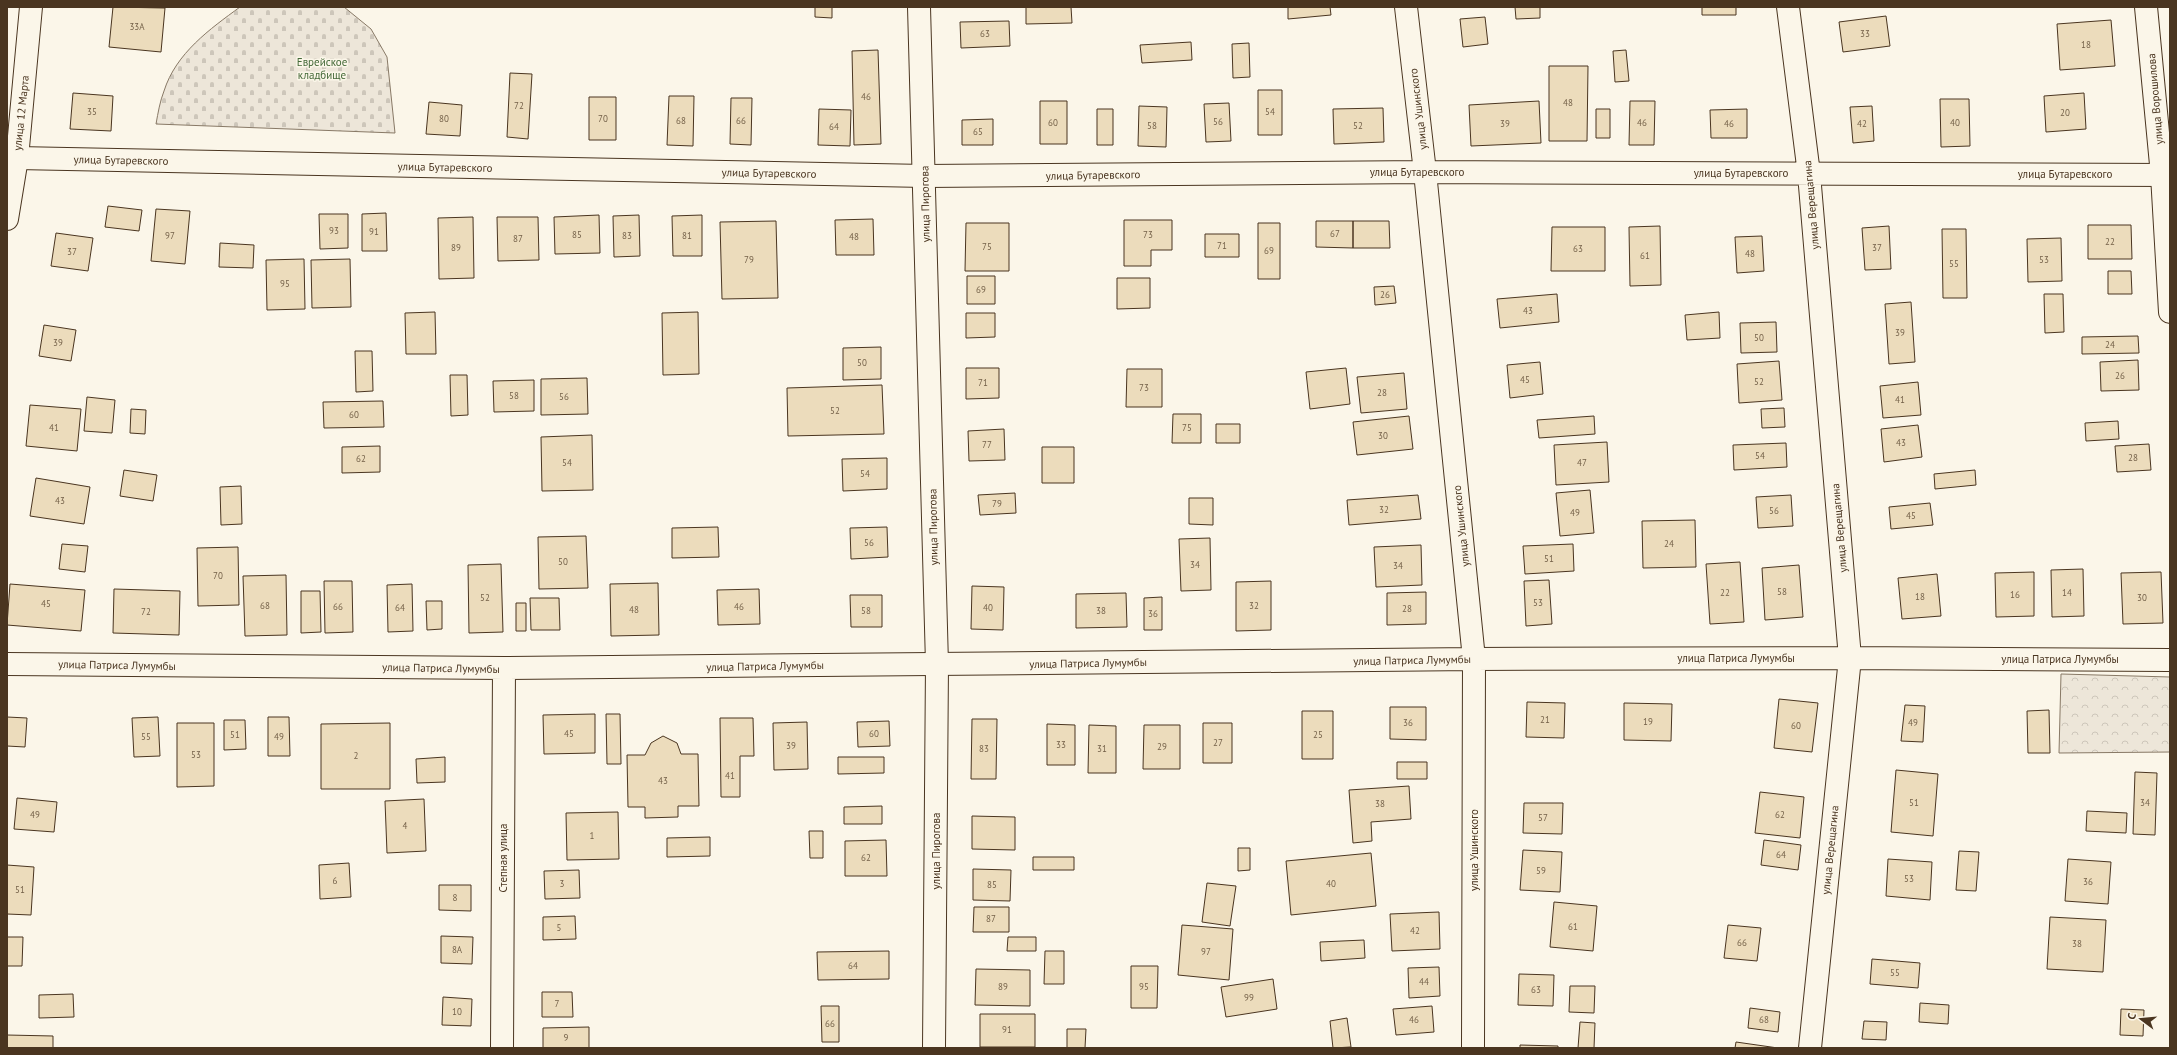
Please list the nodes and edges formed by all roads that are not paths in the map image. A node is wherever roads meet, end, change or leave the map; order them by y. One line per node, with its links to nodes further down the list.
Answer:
1 (32, 7): 6 (street, улица 12 Марта)
2 (919, 7): 10 (street, улица Пирогова)
3 (1406, 7): 7 (street, улица Ушинского)
4 (1788, 7): 8 (street, улица Верещагина)
5 (2146, 7): 9 (street, улица Ворошилова)
6 (17, 158): 10 (street, улица Бутаревского); 11 (street, улица 12 Марта)
7 (1425, 172): 8 (street, улица Бутаревского); 10 (street, улица Бутаревского); 14 (street, улица Ушинского)
8 (1809, 174): 9 (street, улица Бутаревского); 13 (street, улица Верещагина)
9 (2166, 175): 12 (street, улица Ворошилова)
10 (925, 176): 17 (street, улица Пирогова)
11 (7, 219)
12 (2170, 312)
13 (1850, 658): 14 (street, улица Патриса Лумумбы); 15 (street, улица Патриса Лумумбы); 22 (street, улица Верещагина)
14 (1474, 659): 17 (street, улица Патриса Лумумбы); 21 (street, улица Ушинского)
15 (2170, 660)
16 (7, 664): 18 (street, улица Патриса Лумумбы)
17 (937, 664): 18 (street, улица Патриса Лумумбы); 20 (street, улица Пирогова)
18 (504, 668): 19 (street, Степная улица)
19 (502, 1048)
20 (934, 1048)
21 (1473, 1048)
22 (1810, 1048)

